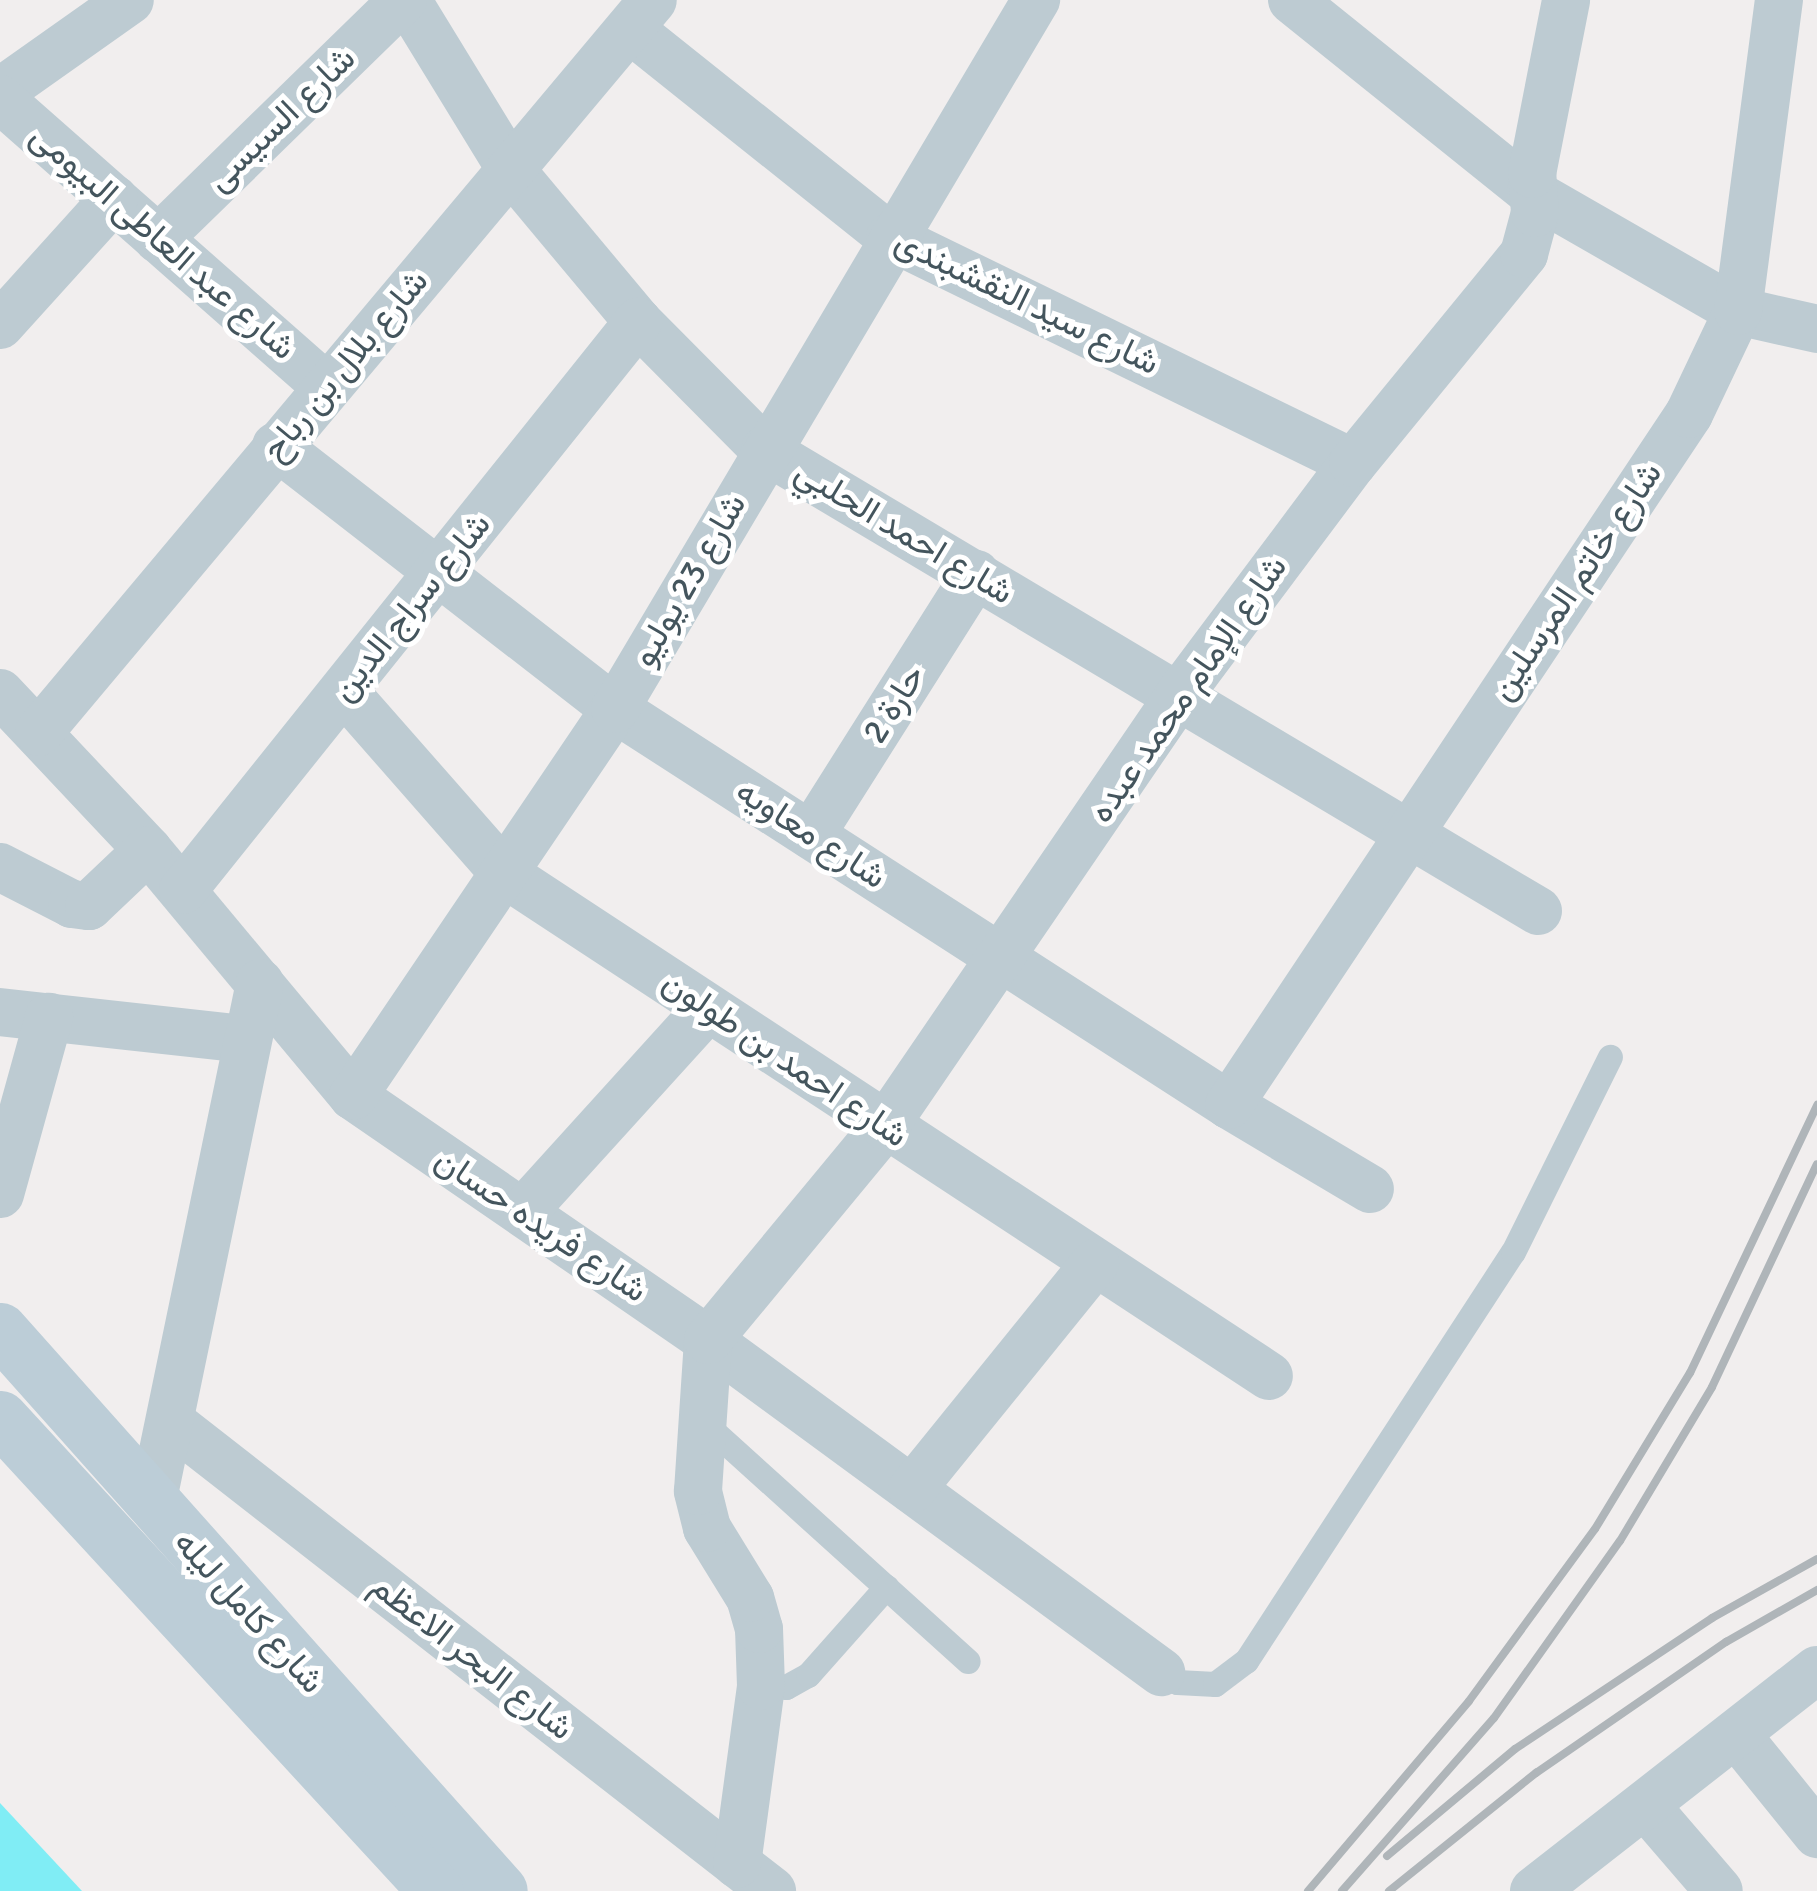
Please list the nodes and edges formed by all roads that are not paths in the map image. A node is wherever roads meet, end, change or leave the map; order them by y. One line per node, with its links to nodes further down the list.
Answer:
1 (128, 0): 8 (street)
2 (405, 0): 9 (street, شارع احمد الحلبي); 13 (street, شارع السيسى)
3 (1036, 0): 12 (street, شارع 23 يوليو)
4 (1292, 0): 10 (street)
5 (1566, 0): 10 (street, شارع الإمام محمد عبده)
6 (1779, 0): 14 (street, شارع خاتم المرسلين)
7 (642, 15): 9 (street, شارع بلال بن رباح); 12 (street, شارع سيد النقشبندى)
8 (0, 96): 11 (street, شارع عبد العاطى البيومى)
9 (511, 170): 15 (street, شارع احمد الحلبي); 18 (street, شارع بلال بن رباح)
10 (1531, 192): 14 (street); 21 (street, شارع الإمام محمد عبده)
11 (114, 199): 13 (street, شارع عبد العاطى البيومى); 16 (street)
12 (890, 237): 20 (street, شارع 23 يوليو); 21 (street, شارع سيد النقشبندى)
13 (158, 239): 18 (street, شارع عبد العاطى البيومى)
14 (1738, 311): 17 (street); 29 (street, شارع خاتم المرسلين)
15 (638, 322): 20 (street, شارع احمد الحلبي); 22 (street, شارع سراج الدين)
16 (0, 325)
17 (1817, 328)
18 (325, 386): 19 (street, شارع بلال بن رباح)
19 (276, 446): 22 (street, شارع معاويه); 28 (street, شارع بلال بن رباح)
20 (765, 450): 23 (street, شارع احمد الحلبي); 27 (street, شارع 23 يوليو)
21 (1352, 462): 26 (street, شارع الإمام محمد عبده)
22 (439, 572): 24 (street, شارع سراج الدين); 27 (street, شارع معاويه)
23 (976, 574): 26 (street, شارع احمد الحلبي); 30 (street, حارة 2)
24 (344, 692): 33 (street, شارع احمد بن طولون); 34 (street, شارع سراج الدين)
25 (0, 694): 28 (street, شارع فريده حسان)
26 (1180, 694): 29 (street, شارع احمد الحلبي); 36 (street, شارع الإمام محمد عبده)
27 (615, 709): 30 (street, شارع معاويه); 33 (street, شارع 23 يوليو)
28 (38, 732): 31 (street, شارع فريده حسان)
29 (1406, 833): 35 (street, شارع احمد الحلبي); 44 (street, شارع خاتم المرسلين)
30 (812, 835): 36 (street, شارع معاويه)
31 (148, 850): 32 (street); 34 (street, شارع فريده حسان)
32 (0, 867)
33 (505, 874): 38 (street, شارع احمد بن طولون); 43 (street, شارع 23 يوليو)
34 (183, 890): 37 (street, شارع فريده حسان)
35 (1538, 911)
36 (1003, 957): 44 (street, شارع معاويه); 45 (street, شارع الإمام محمد عبده)
37 (260, 983): 41 (street); 43 (street, شارع فريده حسان)
38 (708, 1008): 45 (street, شارع احمد بن طولون); 48 (street)
39 (0, 1012): 40 (street)
40 (49, 1018): 41 (street); 47 (street)
41 (245, 1039): 55 (street)
42 (1610, 1057): 61 (lane)
43 (353, 1096): 48 (street, شارع فريده حسان)
44 (1229, 1105): 46 (street, شارع معاويه)
45 (885, 1126): 49 (street, شارع احمد بن طولون); 51 (street, شارع الإمام محمد عبده)
46 (1370, 1189)
47 (0, 1194)
48 (523, 1212): 51 (street, شارع فريده حسان)
49 (1095, 1263): 52 (street, شارع احمد بن طولون); 56 (street)
50 (1, 1336): 57 (street, شارع كامل ليله)
51 (708, 1340): 54 (street); 56 (street, شارع فريده حسان)
52 (1268, 1376)
53 (0, 1418): 68 (street, شارع كامل ليله)
54 (702, 1420): 58 (lane); 62 (street)
55 (172, 1423): 57 (street); 66 (street, شارع البحر الاعظم)
56 (912, 1489): 61 (street, شارع فريده حسان)
57 (152, 1504): 69 (street, شارع كامل ليله)
58 (886, 1586): 59 (lane); 62 (lane)
59 (968, 1660)
60 (1817, 1670): 63 (street)
61 (1161, 1672)
62 (761, 1686): 66 (street)
63 (1736, 1734): 64 (street); 65 (street)
64 (1645, 1805): 67 (street); 70 (street)
65 (1817, 1834)
66 (755, 1878)
67 (1553, 1886)
68 (436, 1891)
69 (500, 1891)
70 (1719, 1891)

